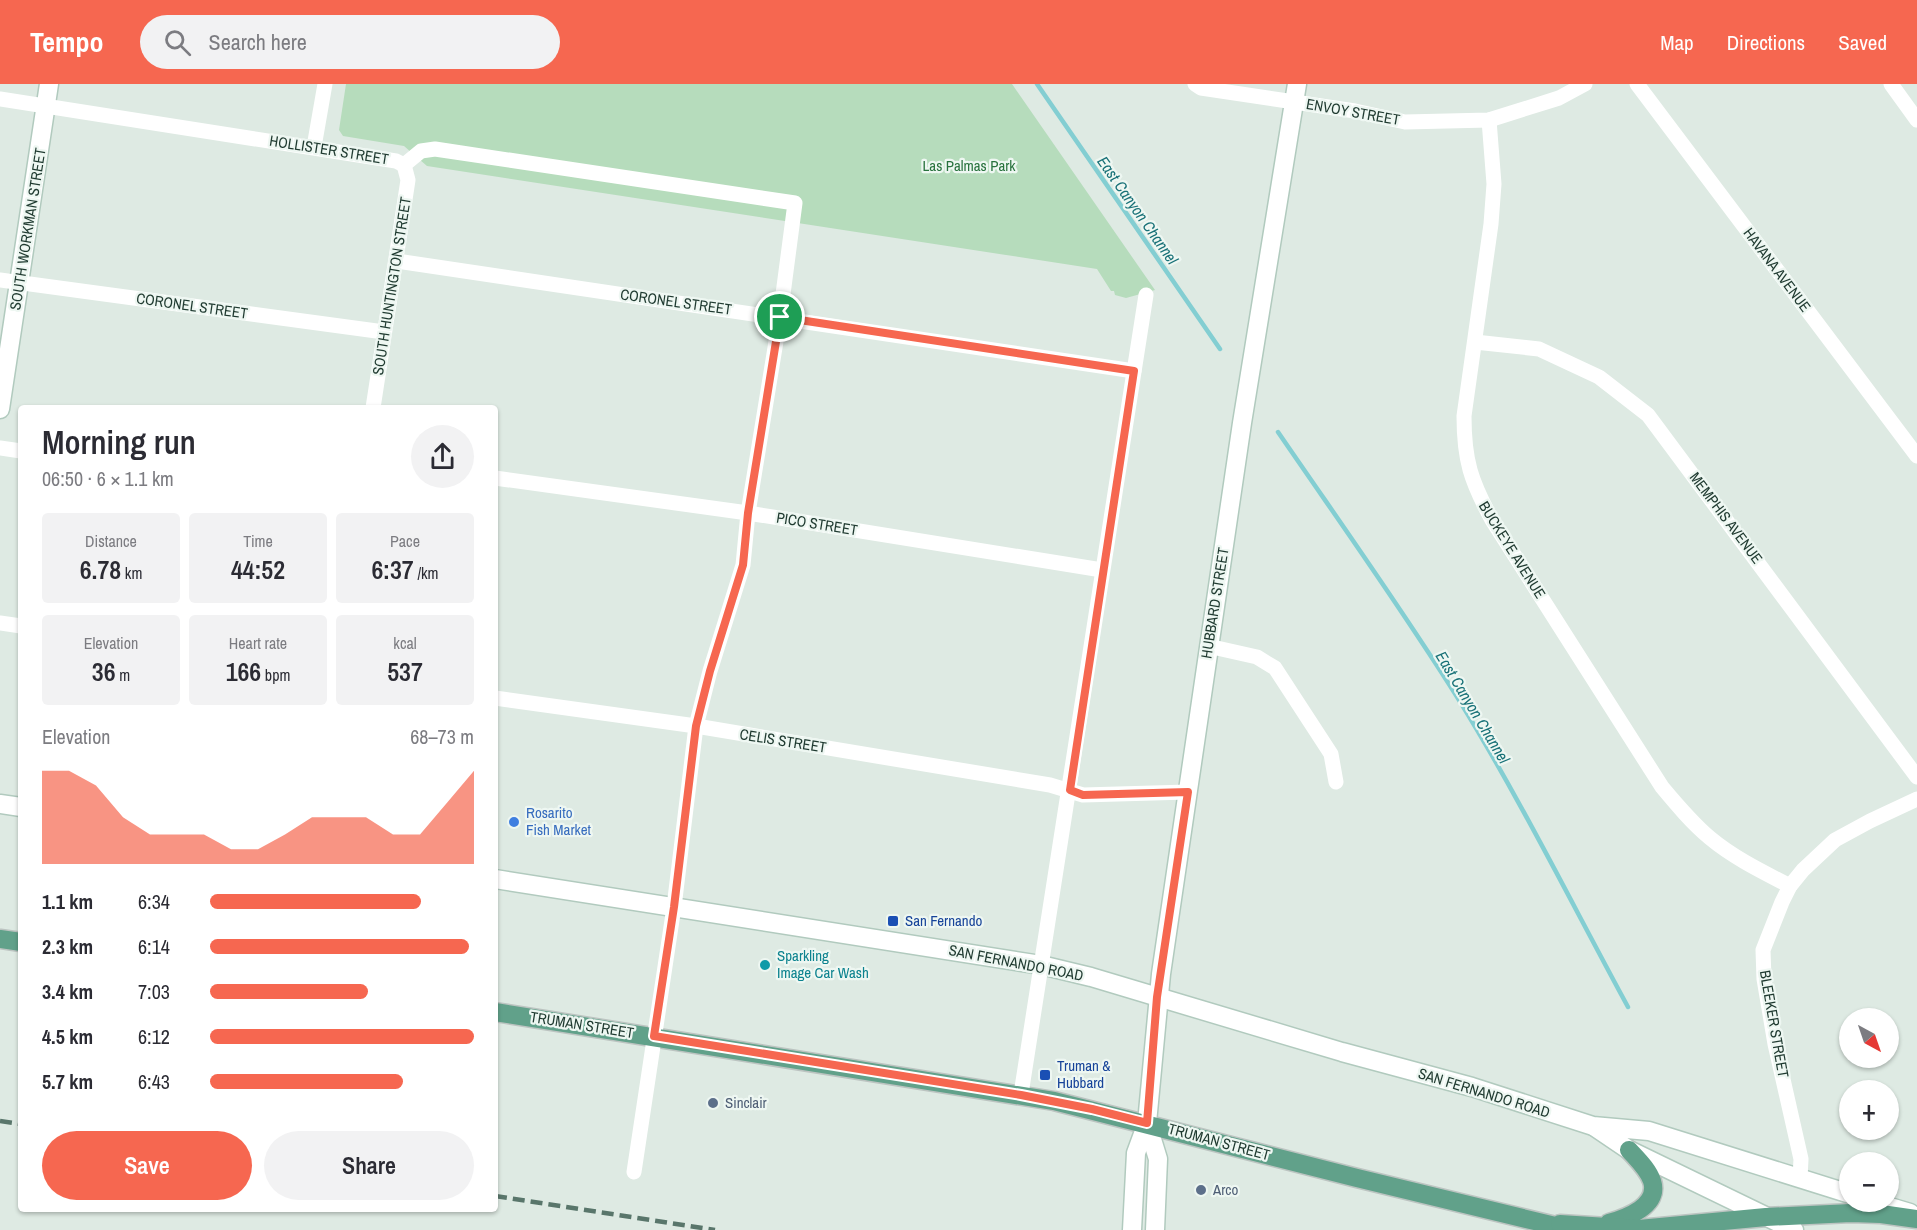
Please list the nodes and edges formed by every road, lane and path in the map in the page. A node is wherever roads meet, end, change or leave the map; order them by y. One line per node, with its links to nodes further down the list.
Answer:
1 (50, 84): 9 (main road, SOUTH WORKMAN STREET)
2 (325, 84): 12 (street)
3 (1195, 84): 7 (street, ENVOY STREET)
4 (1585, 84): 10 (street, ENVOY STREET)
5 (1637, 84): 26 (street, HAVANA AVENUE)
6 (1891, 84): 11 (street)
7 (1296, 93): 10 (street, ENVOY STREET); 32 (main road, HUBBARD STREET)
8 (0, 99): 9 (street, HOLLISTER STREET)
9 (46, 106): 12 (street, HOLLISTER STREET); 16 (main road, SOUTH WORKMAN STREET)
10 (1489, 120): 20 (street, BUCKEYE AVENUE)
11 (1917, 120)
12 (314, 147): 13 (street, HOLLISTER STREET)
13 (404, 165): 14 (street, SOUTH HUNTINGTON STREET); 18 (street, HOLLISTER STREET)
14 (397, 261): 18 (street, CORONEL STREET); 19 (street, SOUTH HUNTINGTON STREET)
15 (0, 280): 16 (street, CORONEL STREET)
16 (20, 283): 19 (street, CORONEL STREET); 23 (main road, SOUTH WORKMAN STREET)
17 (1146, 295): 21 (street)
18 (780, 317): 21 (street, CORONEL STREET); 28 (street)
19 (384, 332): 22 (street, SOUTH HUNTINGTON STREET)
20 (1475, 342): 35 (street, MEMPHIS AVENUE); 43 (street, BUCKEYE AVENUE)
21 (1134, 371): 29 (street)
22 (373, 405)
23 (0, 409)
24 (0, 448): 25 (street)
25 (18, 451)
26 (1917, 456)
27 (498, 478): 28 (street, PICO STREET)
28 (748, 513): 29 (street, PICO STREET); 34 (street)
29 (1102, 570): 37 (street)
30 (0, 623): 31 (street)
31 (18, 626)
32 (1208, 646): 36 (street); 38 (main road, HUBBARD STREET)
33 (498, 698): 34 (street, CELIS STREET)
34 (696, 726): 37 (street, CELIS STREET); 44 (street)
35 (1917, 777)
36 (1336, 782)
37 (1070, 790): 38 (street, CELIS STREET); 47 (street)
38 (1188, 792): 48 (main road, HUBBARD STREET)
39 (1917, 799): 43 (street, BLEEKER STREET)
40 (0, 804): 41 (main road)
41 (18, 807)
42 (498, 879): 44 (main road, SAN FERNANDO ROAD)
43 (1790, 886): 56 (street, BLEEKER STREET)
44 (674, 907): 47 (main road, SAN FERNANDO ROAD); 50 (street)
45 (0, 939): 46 (main road)
46 (18, 942)
47 (1041, 965): 48 (main road, SAN FERNANDO ROAD); 51 (street)
48 (1157, 997): 52 (main road, HUBBARD STREET); 53 (main road, SAN FERNANDO ROAD)
49 (498, 1012): 50 (main road, TRUMAN STREET)
50 (654, 1036): 51 (main road, TRUMAN STREET); 55 (street)
51 (1021, 1095): 52 (main road, TRUMAN STREET)
52 (1147, 1123): 61 (main road, TRUMAN STREET); 63 (main road, HUBBARD STREET); 64 (main road, HUBBARD STREET)
53 (1593, 1126): 54 (main road, SAN FERNANDO ROAD); 56 (main road, SAN FERNANDO ROAD)
54 (1629, 1150): 59 (main road, SAN FERNANDO ROAD); 62 (main road)
55 (634, 1172)
56 (1800, 1178): 57 (main road, SAN FERNANDO ROAD)
57 (1839, 1190)
58 (1899, 1211): 60 (main road)
59 (1766, 1217): 60 (main road, TRUMAN STREET); 62 (main road, TRUMAN STREET); 66 (main road, SAN FERNANDO ROAD)
60 (1917, 1217)
61 (1549, 1224): 62 (main road, TRUMAN STREET); 65 (main road, TRUMAN STREET)
62 (1603, 1225)
63 (1132, 1230)
64 (1155, 1230)
65 (1572, 1230)
66 (1794, 1230)

